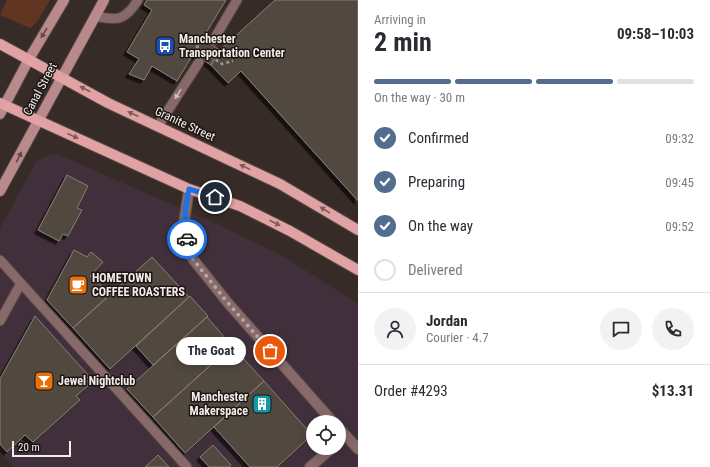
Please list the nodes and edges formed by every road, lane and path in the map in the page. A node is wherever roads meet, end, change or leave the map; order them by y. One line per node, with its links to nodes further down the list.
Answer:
1 (64, 0): 9 (street, Canal Street, one-way to 9)
2 (104, 0): 5 (street, Canal Street)
3 (138, 0): 5 (lane)
4 (237, 0): 6 (lane)
5 (95, 16): 12 (street, Canal Street)
6 (213, 41)
7 (0, 44): 9 (main road, Granite Street)
8 (196, 46): 10 (path, bridge)
9 (29, 59): 12 (main road, Granite Street); 13 (street, Canal Street)
10 (233, 61)
11 (199, 62): 15 (lane, one-way to 15)
12 (61, 77): 14 (street, Canal Street); 15 (main road, Granite Street, one-way to 12)
13 (2, 108): 14 (main road)
14 (38, 120): 16 (main road, one-way to 16); 17 (street, Canal Street, one-way to 14)
15 (158, 126): 18 (main road, Granite Street, one-way to 15)
16 (189, 189): 20 (main road, one-way to 20); 23 (street)
17 (0, 191)
18 (358, 230)
19 (0, 260): 21 (lane)
20 (358, 270)
21 (21, 283): 22 (lane); 27 (lane)
22 (0, 320)
23 (327, 415)
24 (346, 439): 25 (street)
25 (358, 449)
26 (324, 455): 28 (street)
27 (187, 467)
28 (310, 467)

